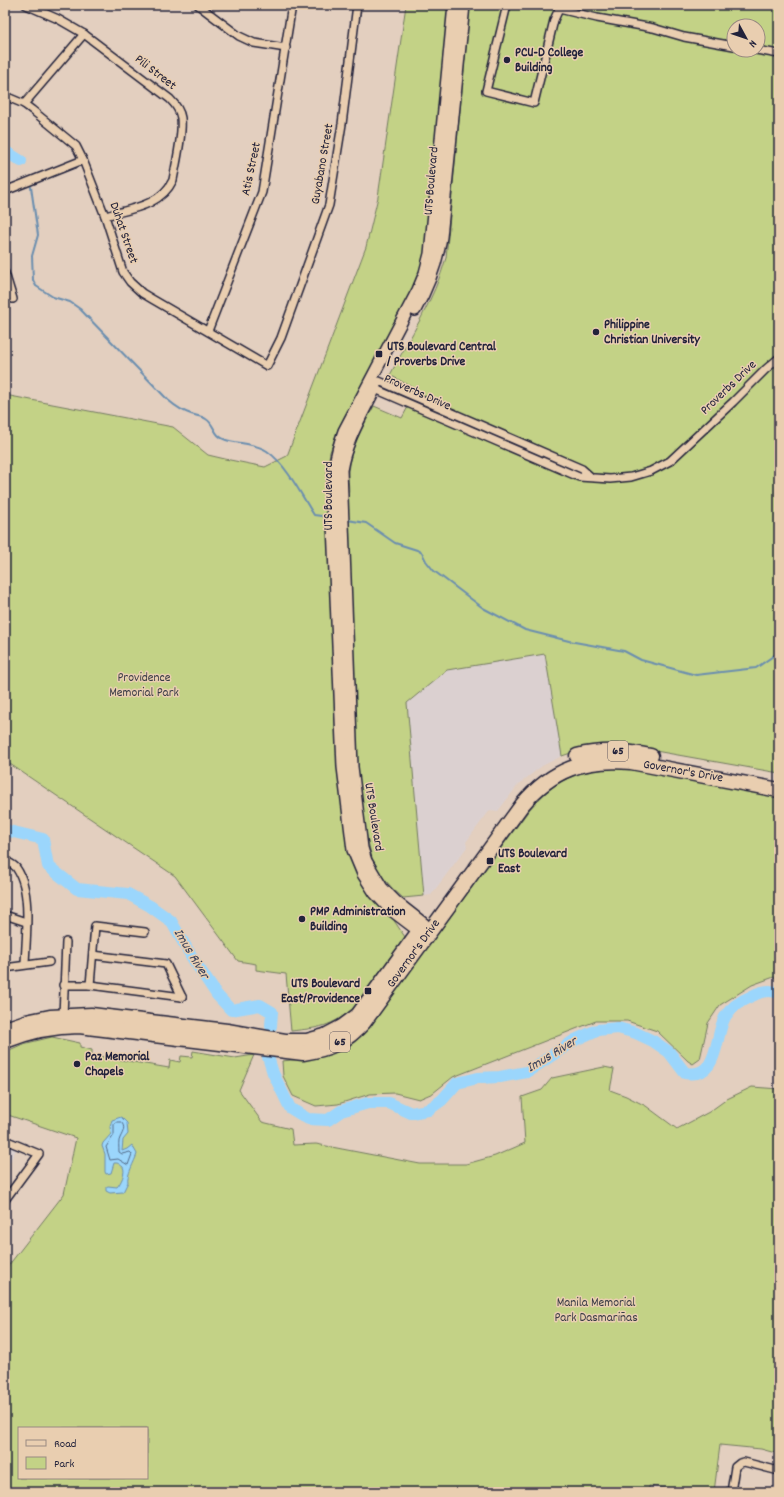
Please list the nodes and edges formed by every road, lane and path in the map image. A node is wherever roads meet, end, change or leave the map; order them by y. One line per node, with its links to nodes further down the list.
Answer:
1 (26, 5): 9 (street, Pili Street)
2 (198, 5): 11 (street)
3 (292, 5): 11 (street, Atis Street)
4 (358, 5): 23 (street, Guyabano Street)
5 (454, 5): 24 (main road, UTS Boulevard)
6 (464, 5): 24 (main road, UTS Boulevard)
7 (507, 5): 8 (street)
8 (558, 7): 10 (street)
9 (84, 34): 15 (street); 18 (street, Pili Street)
10 (726, 45)
11 (286, 48): 21 (street, Atis Street)
12 (766, 52): 13 (street)
13 (779, 54)
14 (5, 96): 15 (street, Duhat Street)
15 (24, 104): 16 (street, Duhat Street)
16 (83, 160): 17 (street); 18 (street, Duhat Street)
17 (5, 191)
18 (105, 216): 21 (street, Duhat Street)
19 (5, 273): 20 (street)
20 (13, 298)
21 (208, 331): 23 (street, Duhat Street)
22 (779, 358): 24 (street, Proverbs Drive)
23 (267, 366)
24 (375, 384): 30 (main road, UTS Boulevard)
25 (779, 780): 30 (highway, Governor's Drive / 65)
26 (779, 790): 30 (highway, Governor's Drive / 65)
27 (5, 860): 29 (street)
28 (5, 915): 29 (street)
29 (26, 922): 35 (street)
30 (424, 929): 42 (highway, Governor's Drive / 65)
31 (145, 932): 33 (street)
32 (66, 942): 37 (street)
33 (94, 955): 38 (street); 38 (street)
34 (49, 962): 35 (street)
35 (25, 964): 36 (street)
36 (5, 968)
37 (63, 985): 38 (street); 39 (street)
38 (90, 985)
39 (63, 1016): 40 (highway, Governor's Drive / 65); 42 (highway, Governor's Drive / 65)
40 (5, 1029)
41 (5, 1041): 42 (highway, Governor's Drive / 65)
42 (256, 1041)
43 (5, 1140): 44 (street)
44 (6, 1198)
45 (779, 1471): 46 (street)
46 (731, 1492)

